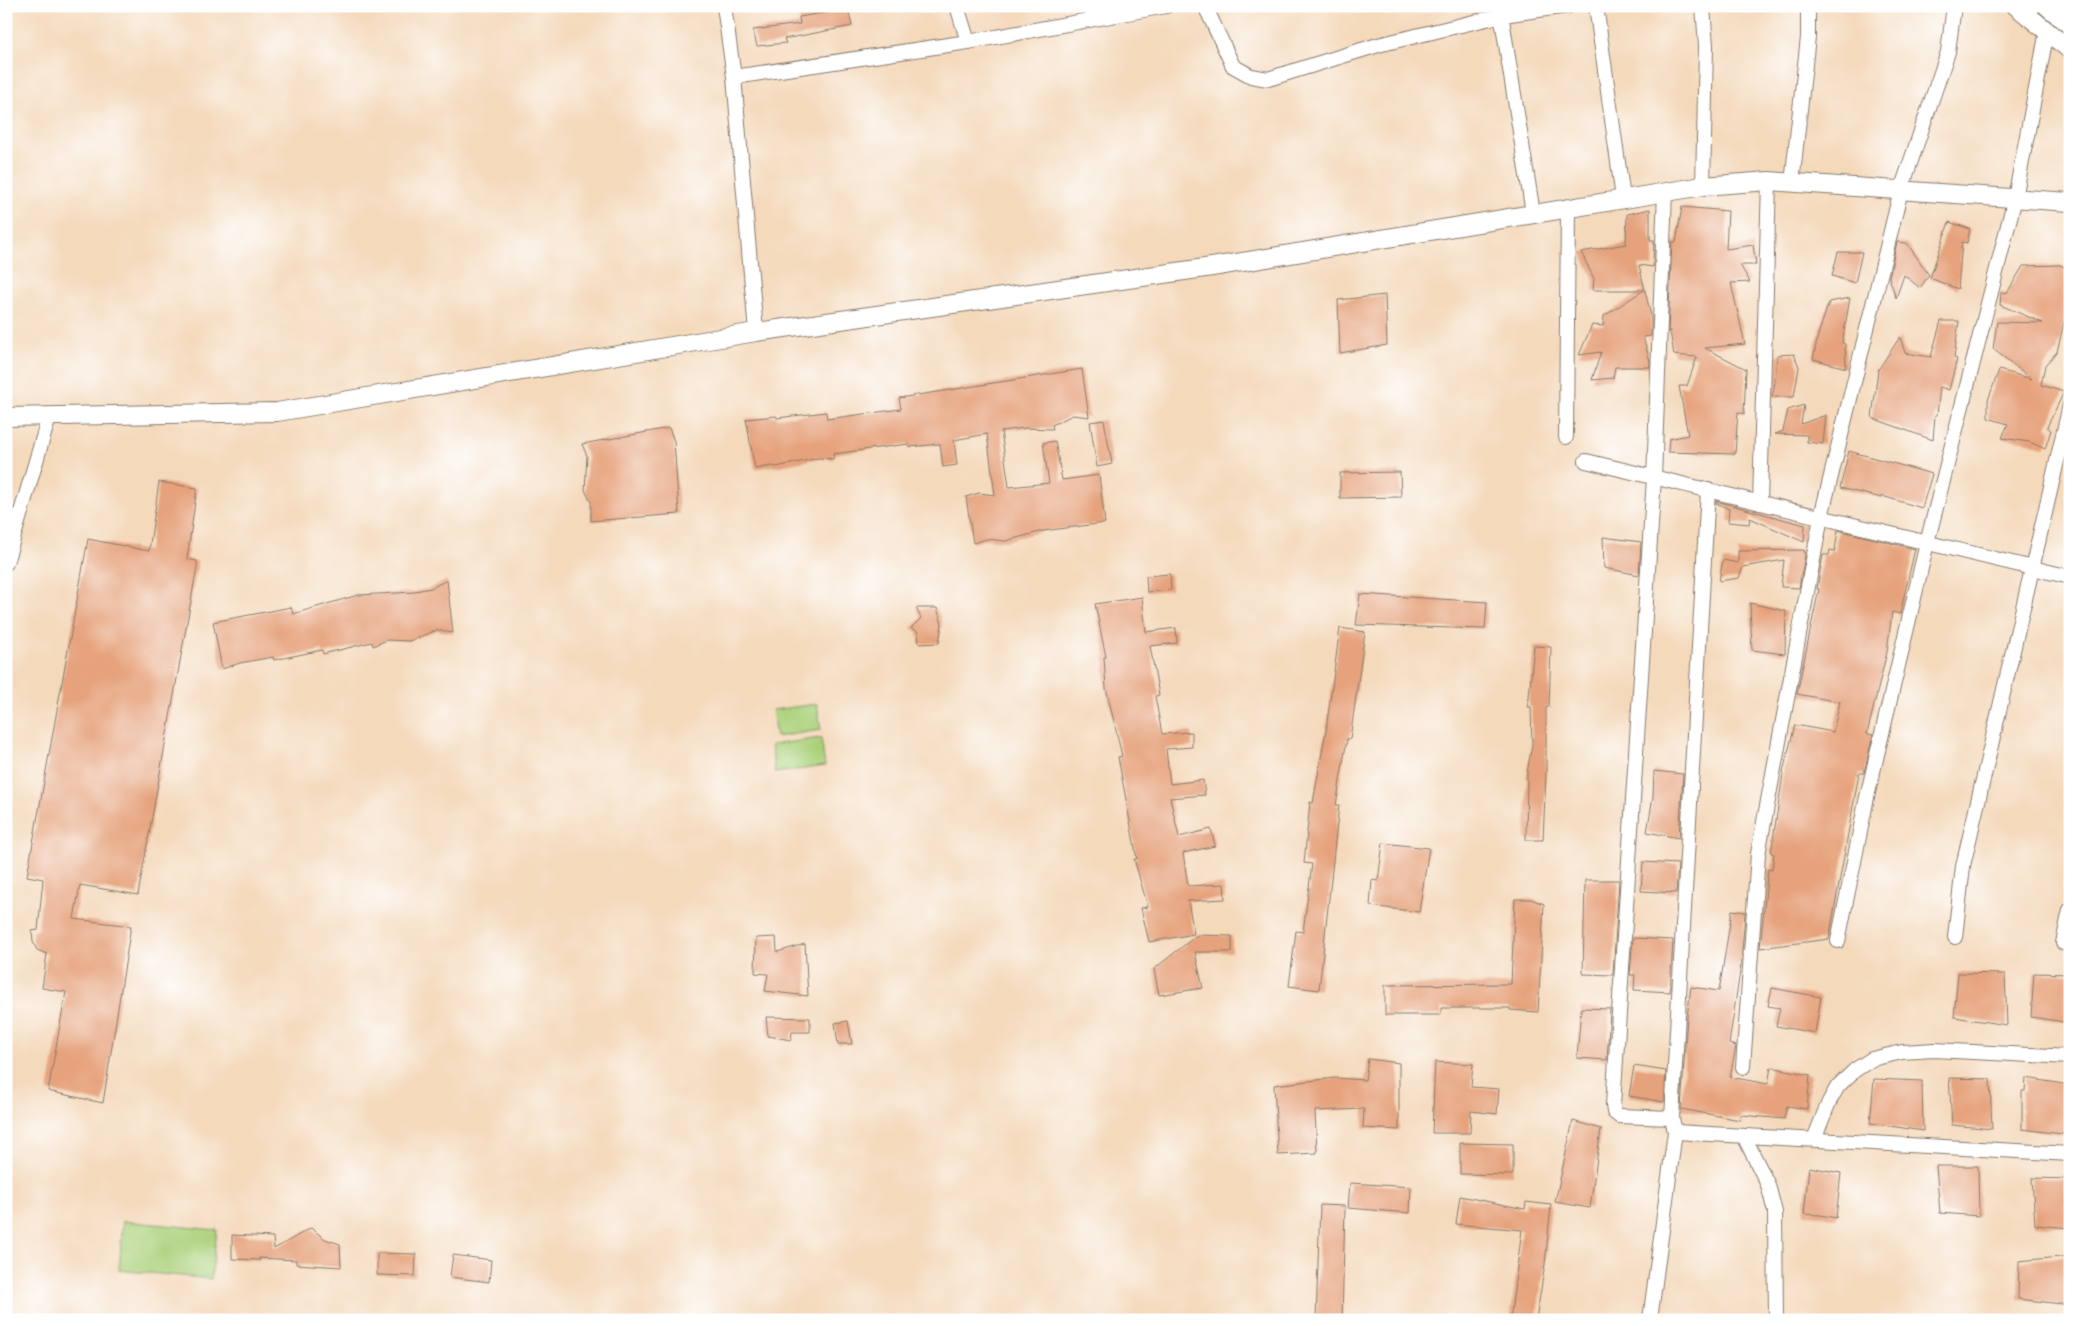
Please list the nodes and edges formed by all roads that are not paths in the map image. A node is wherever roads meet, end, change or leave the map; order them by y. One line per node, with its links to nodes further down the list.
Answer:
1 (724, 6): 17 (street)
2 (957, 6): 15 (street)
3 (1166, 6): 15 (street)
4 (1205, 6): 12 (street)
5 (1568, 6): 12 (street)
6 (1596, 6): 23 (street)
7 (1704, 6): 20 (street)
8 (1808, 6): 19 (street)
9 (1954, 6): 21 (street)
10 (2016, 6): 14 (street)
11 (2047, 6): 13 (street)
12 (1501, 11): 27 (street)
13 (2070, 25)
14 (2046, 31): 16 (street); 24 (street)
15 (968, 42): 17 (street)
16 (2070, 50)
17 (734, 77): 28 (street)
18 (1769, 181): 19 (street); 20 (street); 36 (street)
19 (1792, 184): 21 (street)
20 (1704, 186): 22 (street)
21 (1901, 190): 24 (street); 37 (street)
22 (1665, 192): 23 (street); 34 (street)
23 (1623, 198): 26 (street)
24 (2015, 198): 25 (street); 38 (street)
25 (2070, 202)
26 (1568, 207): 27 (street); 32 (street)
27 (1533, 213): 28 (street)
28 (756, 332): 31 (street)
29 (2070, 405): 40 (street)
30 (6, 417): 31 (street)
31 (49, 417): 39 (street)
32 (1566, 437)
33 (1586, 462): 34 (street)
34 (1654, 478): 35 (street); 48 (street)
35 (1708, 490): 36 (street); 48 (street)
36 (1760, 503): 37 (street)
37 (1821, 518): 38 (street); 47 (street)
38 (1927, 543): 40 (street); 44 (street)
39 (6, 563)
40 (2033, 568): 41 (street); 43 (street)
41 (2070, 577)
42 (2070, 910): 45 (street)
43 (1955, 937)
44 (1838, 941)
45 (2063, 943)
46 (2070, 1057): 51 (street)
47 (1743, 1067)
48 (1672, 1118): 49 (street)
49 (1675, 1132): 50 (street); 53 (street)
50 (1744, 1136): 51 (street); 54 (street)
51 (1814, 1140): 52 (street)
52 (2070, 1154)
53 (1650, 1320)
54 (1776, 1320)

